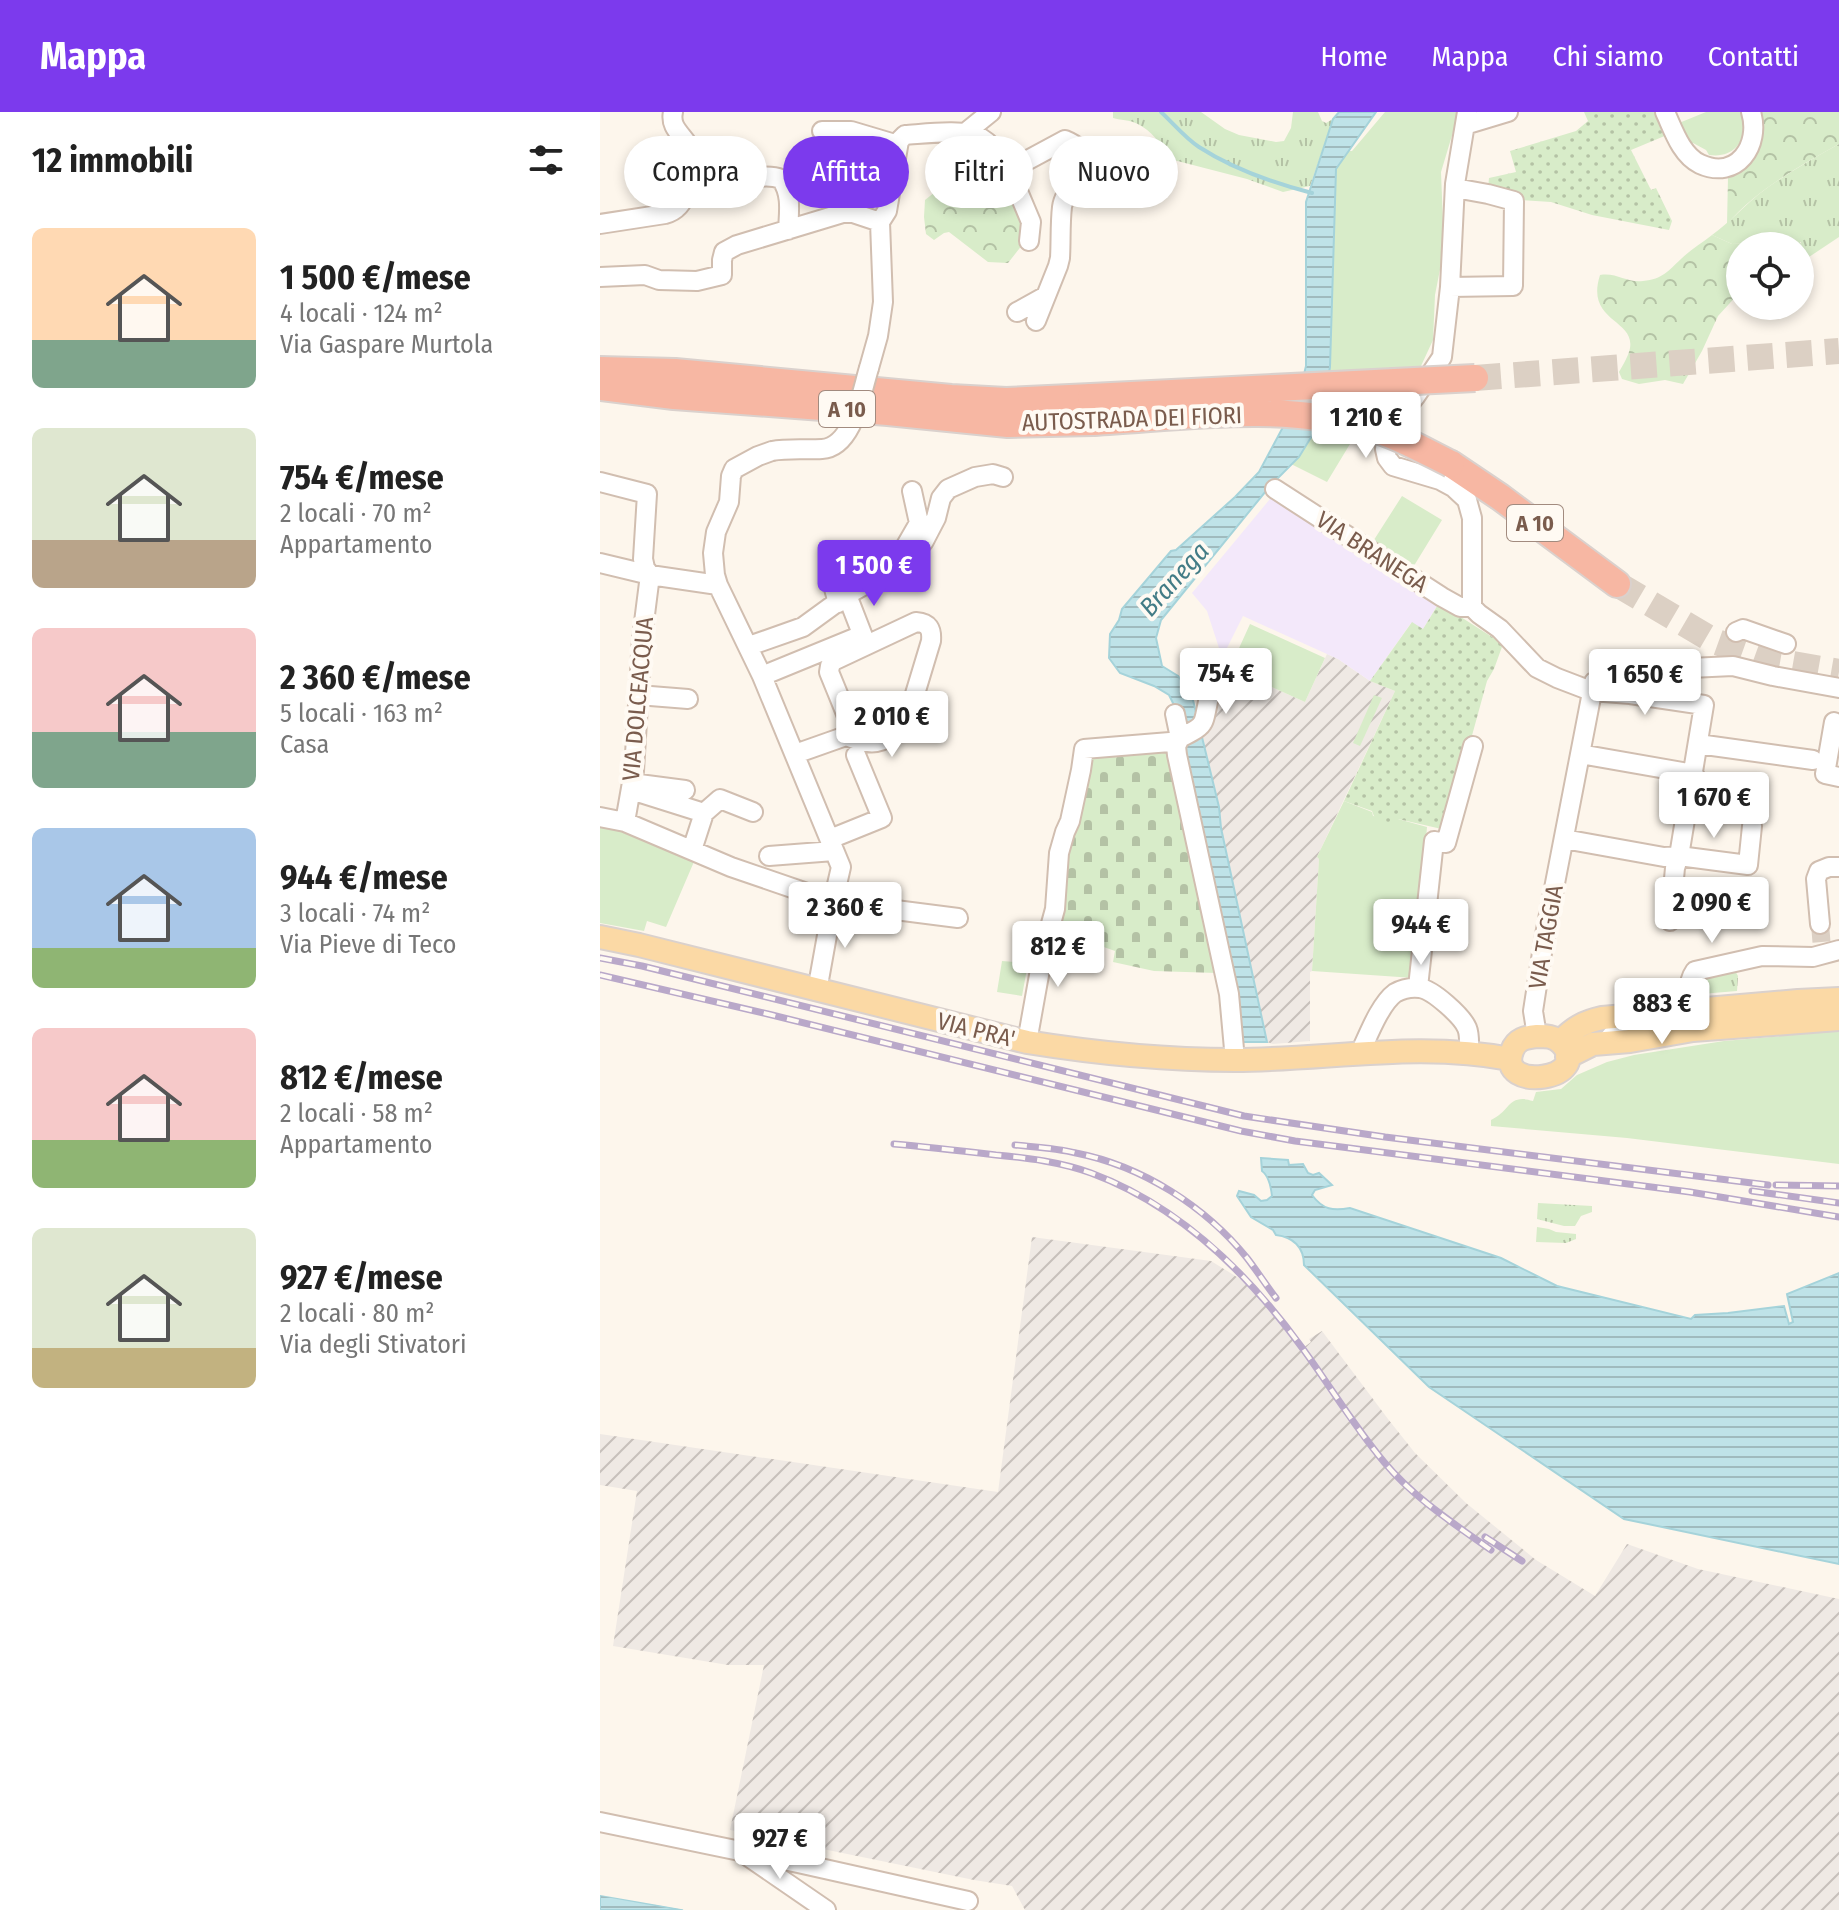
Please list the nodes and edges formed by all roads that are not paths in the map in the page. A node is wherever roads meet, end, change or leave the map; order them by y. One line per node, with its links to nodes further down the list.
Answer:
1 (673, 112): 9 (street)
2 (991, 112): 8 (street)
3 (1508, 112): 6 (street)
4 (1665, 112): 5 (street)
5 (1751, 112)
6 (1466, 119): 15 (street)
7 (822, 131): 10 (street)
8 (965, 133): 11 (street); 12 (street)
9 (680, 136)
10 (868, 136)
11 (903, 136)
12 (979, 136)
13 (1033, 157): 25 (street)
14 (767, 173): 21 (street)
15 (1455, 188): 24 (street); 24 (street)
16 (679, 208): 20 (street)
17 (888, 208): 19 (street)
18 (1025, 208): 22 (street)
19 (880, 222): 21 (street); 39 (street, bridge)
20 (600, 224)
21 (788, 230): 23 (street)
22 (1029, 241)
23 (600, 277)
24 (1450, 287): 41 (street)
25 (1046, 296): 26 (street); 27 (street)
26 (1017, 312)
27 (1036, 321)
28 (600, 370): 31 (highway, AUTOSTRADA DEI FIORI / A 10)
29 (1475, 378): 31 (highway, AUTOSTRADA DEI FIORI / A 10, bridge)
30 (600, 387): 31 (highway, AUTOSTRADA DEI FIORI / A 10)
31 (1092, 410): 38 (highway, AUTOSTRADA DEI FIORI / A 10, bridge)
32 (1003, 477): 40 (street)
33 (600, 482): 37 (street, VIA DOLCEACQUA)
34 (1275, 489): 41 (street, VIA BRANEGA)
35 (912, 491): 40 (street)
36 (600, 563): 37 (street)
37 (650, 575): 39 (street); 52 (street, VIA DOLCEACQUA)
38 (1617, 584)
39 (718, 585): 45 (street)
40 (843, 599): 43 (street); 45 (street)
41 (1472, 607): 51 (street, VIA BRANEGA)
42 (1736, 632): 44 (street)
43 (864, 640): 48 (street); 56 (street); 56 (street)
44 (1786, 644)
45 (749, 646): 48 (street)
46 (1724, 658): 47 (street)
47 (1671, 675): 50 (street); 51 (street)
48 (762, 676): 60 (street)
49 (1211, 688): 57 (street)
50 (1839, 688)
51 (1591, 691): 58 (street); 61 (street, VIA TAGGIA)
52 (638, 695): 53 (street); 66 (street, VIA DOLCEACQUA)
53 (688, 699)
54 (1175, 714): 57 (street)
55 (1834, 722): 65 (street)
56 (846, 736): 60 (street)
57 (1180, 740): 90 (street); 96 (street)
58 (1698, 744): 63 (street); 64 (street)
59 (1473, 746): 84 (street)
60 (795, 754): 73 (street)
61 (1580, 754): 64 (street); 72 (street, VIA TAGGIA)
62 (856, 755): 73 (street)
63 (1813, 760)
64 (1694, 774): 76 (street)
65 (1839, 777)
66 (631, 786): 67 (street); 70 (street, VIA DOLCEACQUA)
67 (691, 804): 68 (street); 74 (street)
68 (753, 812)
69 (600, 817): 70 (street)
70 (625, 822): 74 (street)
71 (1752, 826): 76 (street)
72 (1564, 839): 76 (street); 89 (street, VIA TAGGIA)
73 (832, 845): 75 (street); 78 (street)
74 (692, 850): 78 (street)
75 (769, 856)
76 (1679, 856): 80 (street)
77 (1839, 867): 81 (street)
78 (833, 902): 79 (street); 85 (street)
79 (958, 918)
80 (1670, 921)
81 (1820, 924)
82 (600, 937): 85 (main road, VIA PRA')
83 (1828, 951): 87 (street)
84 (1418, 987): 93 (street); 94 (street)
85 (817, 991): 90 (main road, VIA PRA')
86 (1839, 999): 87 (main road)
87 (1681, 1007): 91 (street); 92 (main road)
88 (1839, 1019): 91 (main road)
89 (1537, 1036): 92 (main road); 95 (main road)
90 (1027, 1042): 96 (main road, VIA PRA')
91 (1606, 1043): 92 (main road)
92 (1563, 1049): 95 (main road)
93 (1360, 1053): 94 (main road, VIA PRA'); 96 (main road, VIA PRA')
94 (1469, 1053): 95 (main road, VIA PRA')
95 (1510, 1059)
96 (1237, 1060)
97 (600, 1822): 98 (street)
98 (741, 1851): 99 (street); 100 (street)
99 (968, 1901)
100 (826, 1910)

